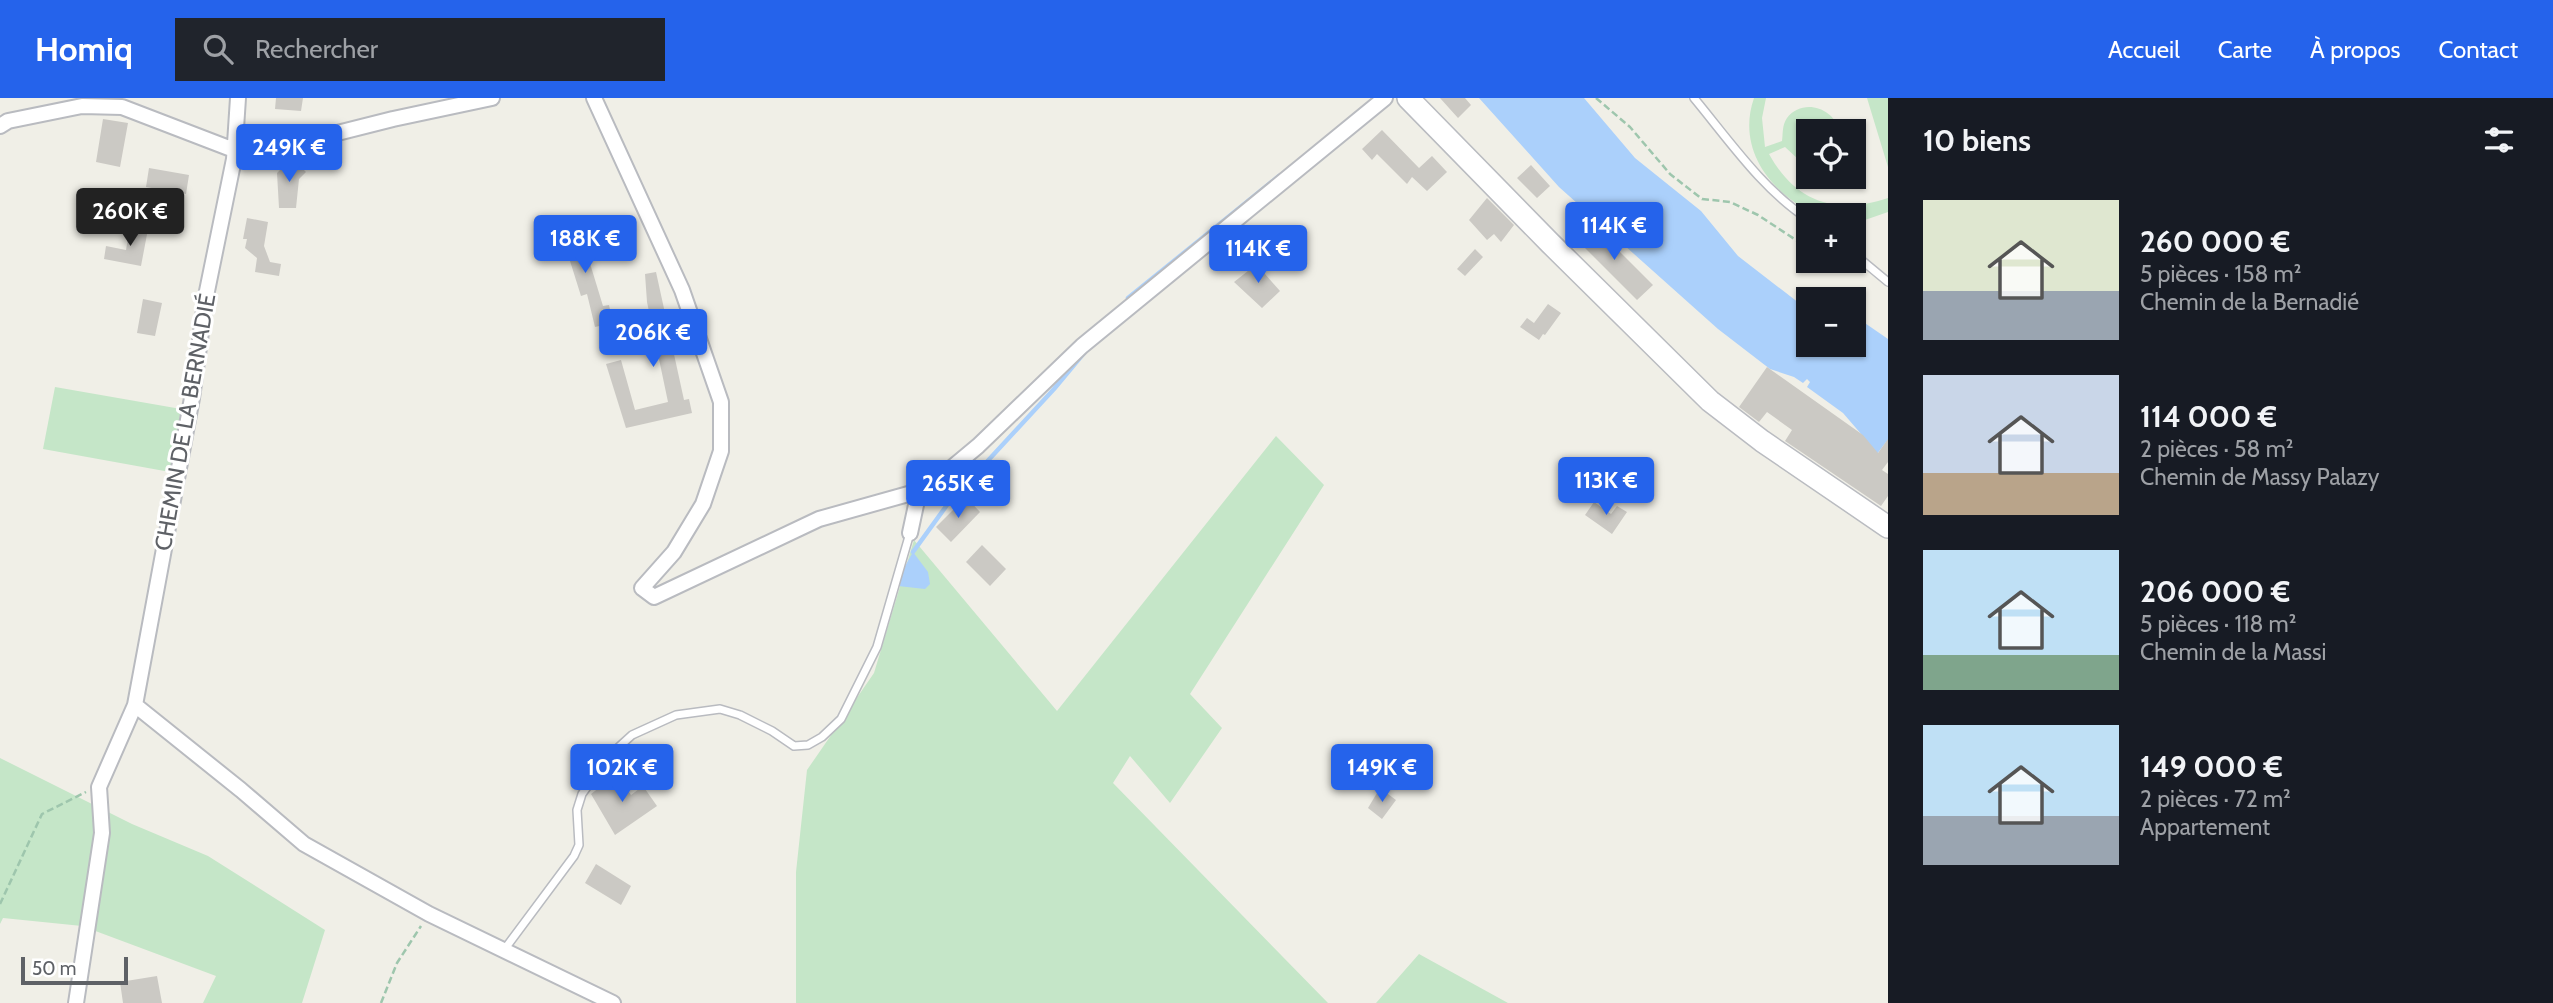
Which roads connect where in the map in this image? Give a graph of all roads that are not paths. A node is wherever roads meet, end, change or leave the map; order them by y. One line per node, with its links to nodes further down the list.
1 (238, 98): 8 (street, CHEMIN DE LA BERNADIÉ)
2 (492, 98): 8 (street)
3 (594, 98): 12 (street)
4 (1385, 98): 12 (street)
5 (1408, 98): 13 (main road)
6 (1694, 98): 9 (lane)
7 (0, 126): 8 (street)
8 (234, 154): 15 (street, CHEMIN DE LA BERNADIÉ)
9 (1796, 211)
10 (1866, 264): 11 (lane)
11 (1888, 282)
12 (919, 491): 14 (street)
13 (1888, 527)
14 (910, 533): 16 (lane)
15 (135, 705): 16 (street); 17 (street, CHEMIN DE LA BERNADIÉ)
16 (504, 950): 18 (street)
17 (76, 1003)
18 (613, 1003)

